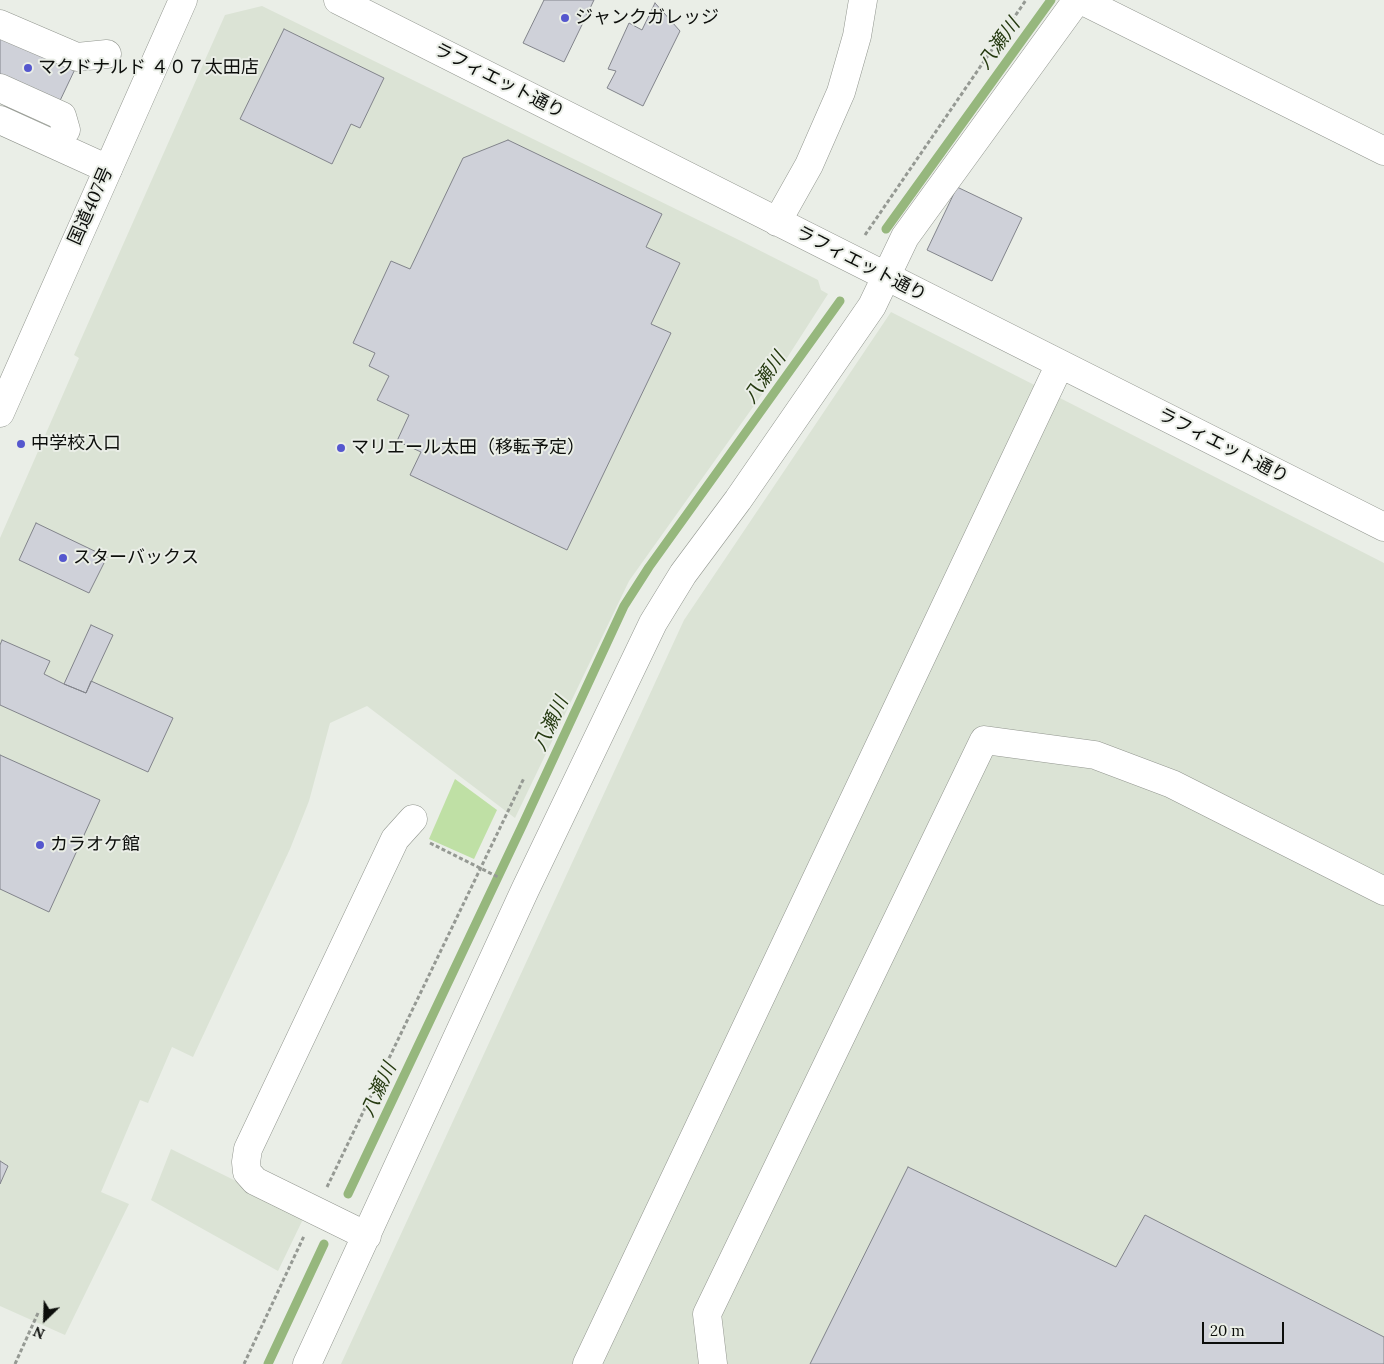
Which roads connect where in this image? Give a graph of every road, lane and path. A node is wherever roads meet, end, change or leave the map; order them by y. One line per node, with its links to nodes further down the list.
1 (183, 0): 12 (main road, 国道407号)
2 (338, 0): 13 (main road, ラフィエット通り)
3 (863, 0): 13 (main road)
4 (1026, 0): 14 (path)
5 (1079, 0): 11 (main road); 15 (main road)
6 (0, 24): 7 (main road)
7 (107, 54)
8 (0, 88): 10 (main road)
9 (0, 120): 12 (main road)
10 (66, 130)
11 (1384, 152)
12 (108, 169): 17 (main road, 国道407号)
13 (777, 222): 15 (main road, ラフィエット通り)
14 (862, 239)
15 (887, 277): 16 (main road, ラフィエット通り); 25 (main road)
16 (1060, 364): 18 (main road, ラフィエット通り); 30 (main road)
17 (0, 413)
18 (1384, 527)
19 (524, 778): 21 (path)
20 (419, 830): 21 (path); 24 (main road)
21 (480, 868): 22 (path); 24 (path)
22 (505, 881)
23 (1384, 890): 31 (main road)
24 (315, 1211): 25 (main road); 28 (path)
25 (368, 1236): 29 (main road)
26 (38, 1314): 27 (path)
27 (15, 1364)
28 (244, 1364)
29 (307, 1364)
30 (587, 1364)
31 (713, 1364)

